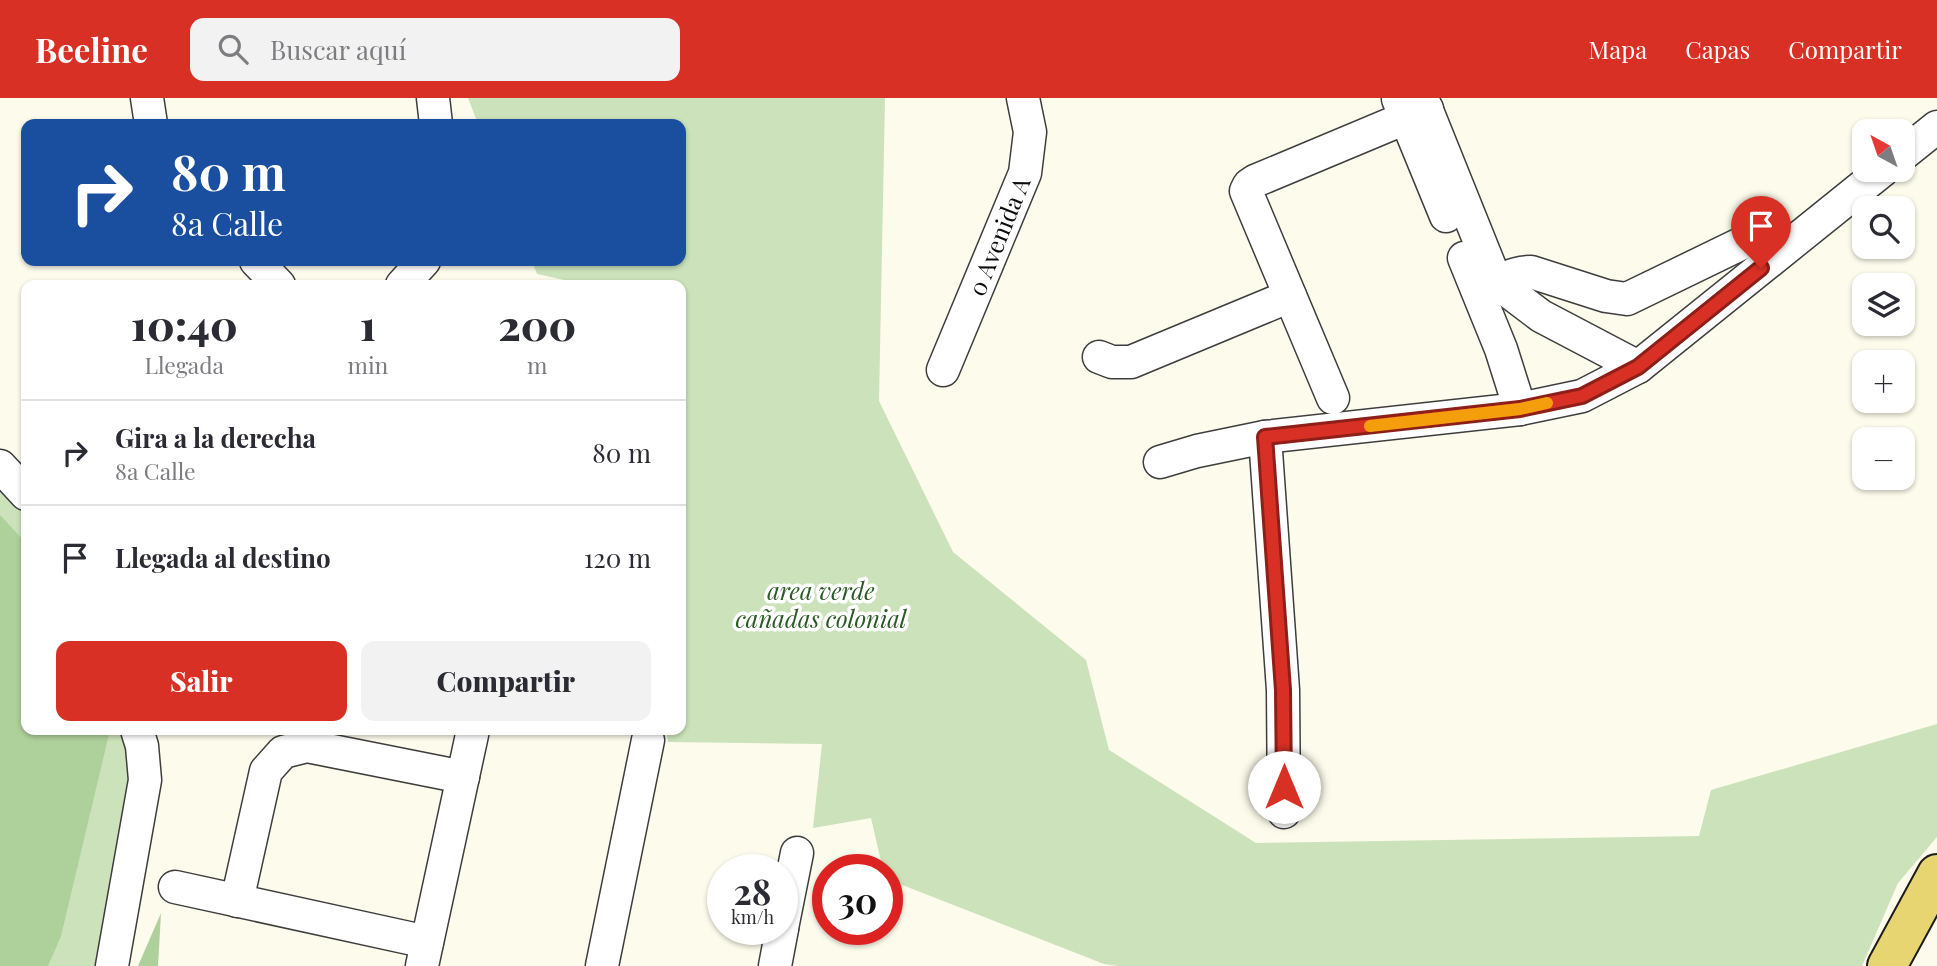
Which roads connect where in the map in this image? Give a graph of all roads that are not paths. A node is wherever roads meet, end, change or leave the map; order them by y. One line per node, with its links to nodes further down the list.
1 (148, 98): 5 (street)
2 (433, 98): 6 (street)
3 (1023, 98): 19 (street, 0 Avenida A)
4 (1413, 106): 15 (street); 16 (street)
5 (150, 119)
6 (435, 119)
7 (1937, 127): 8 (street)
8 (1915, 145)
9 (1868, 182): 18 (street)
10 (1759, 235): 15 (street)
11 (261, 266): 13 (street)
12 (419, 266): 14 (street)
13 (274, 280)
14 (407, 280)
15 (1488, 289): 18 (street); 21 (street)
16 (1290, 296): 17 (street); 20 (street)
17 (1099, 357)
18 (1638, 367): 21 (street)
19 (943, 370)
20 (1333, 398)
21 (1520, 409): 22 (street)
22 (1265, 437): 23 (street); 30 (street)
23 (1160, 462)
24 (0, 466): 25 (street)
25 (21, 489)
26 (138, 735): 36 (street)
27 (472, 735): 29 (street)
28 (648, 740): 37 (street)
29 (463, 777): 33 (street); 35 (street)
30 (1284, 812)
31 (1937, 874): 39 (main road)
32 (175, 887): 33 (street)
33 (237, 901): 35 (street)
34 (779, 945): 38 (street)
35 (424, 954)
36 (112, 966)
37 (602, 966)
38 (775, 966)
39 (1886, 966)

